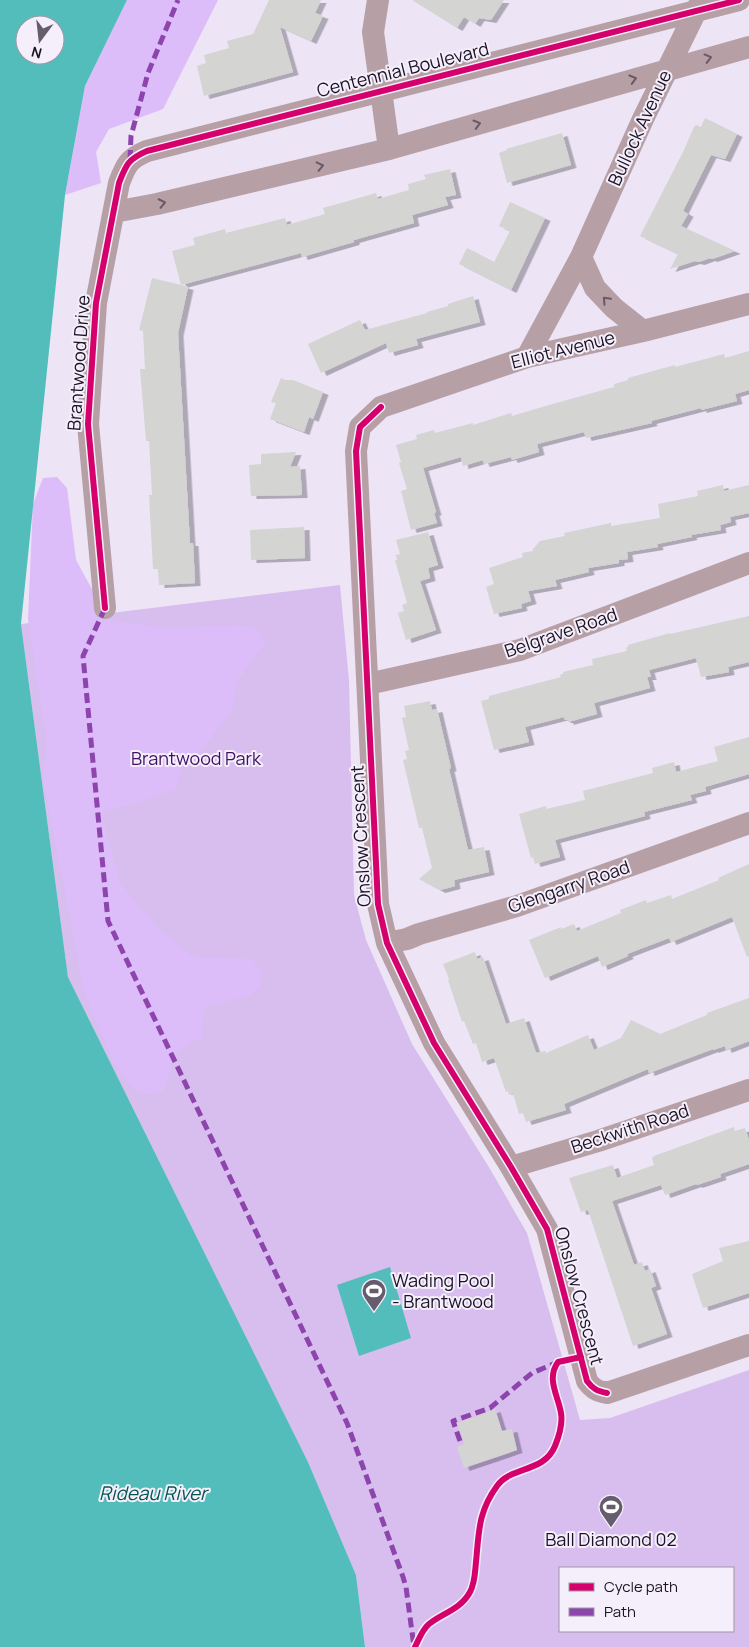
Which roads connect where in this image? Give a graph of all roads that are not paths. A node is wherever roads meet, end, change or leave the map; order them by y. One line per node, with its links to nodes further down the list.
1 (378, 0): 6 (street)
2 (739, 0): 3 (street, Centennial Boulevard)
3 (699, 6): 5 (street, Bullock Avenue); 6 (street, Centennial Boulevard)
4 (749, 48): 5 (street, one-way to 4)
5 (667, 70): 7 (street, one-way to 5); 9 (street, Bullock Avenue)
6 (382, 91): 7 (street); 8 (street, Centennial Boulevard)
7 (389, 149): 8 (street, one-way to 7)
8 (114, 212): 15 (street, Brantwood Drive)
9 (581, 257): 11 (street, one-way to 9); 12 (street, Bullock Avenue)
10 (749, 304): 11 (street, Elliot Avenue)
11 (642, 331): 12 (street, Elliot Avenue)
12 (527, 357): 13 (street, Elliot Avenue)
13 (381, 407): 16 (street, Onslow Crescent)
14 (749, 563): 16 (street, Belgrave Road)
15 (105, 608)
16 (368, 684): 18 (street, Onslow Crescent)
17 (749, 823): 18 (street, Glengarry Road)
18 (387, 943): 20 (street, Onslow Crescent)
19 (749, 1090): 20 (street, Beckwith Road)
20 (511, 1167): 21 (street, Onslow Crescent)
21 (749, 1345)

